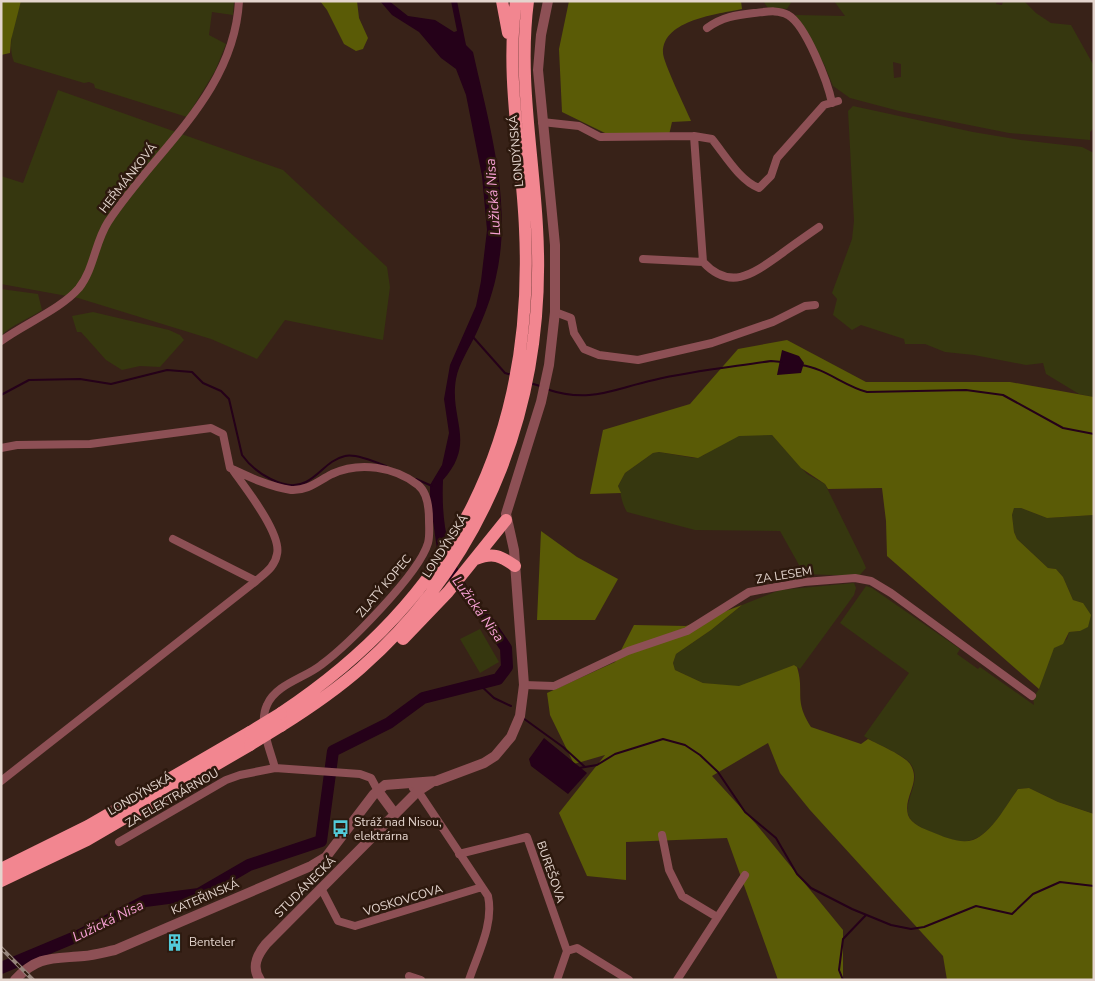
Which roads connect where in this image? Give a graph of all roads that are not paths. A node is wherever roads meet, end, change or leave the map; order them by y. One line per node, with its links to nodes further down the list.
1 (239, 1): 15 (street, HEŘMÁNKOVÁ)
2 (502, 1): 7 (highway)
3 (516, 1): 7 (highway, LONDÝNSKÁ)
4 (528, 1): 23 (highway, LONDÝNSKÁ)
5 (548, 1): 8 (street)
6 (707, 28): 9 (street)
7 (513, 84): 26 (highway, LONDÝNSKÁ, bridge)
8 (542, 122): 9 (street); 14 (street)
9 (694, 136): 12 (street)
10 (819, 227): 12 (street)
11 (643, 259): 12 (street)
12 (703, 262)
13 (815, 306): 14 (street)
14 (556, 312): 18 (street)
15 (1, 341)
16 (1, 448): 17 (street)
17 (230, 468): 22 (street); 27 (street, ZLATÝ KOPEC)
18 (506, 520): 20 (highway); 21 (street)
19 (173, 539): 22 (street)
20 (476, 559): 21 (highway); 23 (highway)
21 (515, 566): 24 (street)
22 (256, 581): 28 (street)
23 (360, 669): 26 (highway, LONDÝNSKÁ, bridge)
24 (524, 685): 25 (street, ZA LESEM); 29 (street)
25 (1032, 696)
26 (250, 739): 37 (highway, LONDÝNSKÁ); 39 (highway, LONDÝNSKÁ)
27 (275, 768): 31 (street, ZA ELEKTRÁRNOU); 35 (street, ZA ELEKTRÁRNOU)
28 (1, 780)
29 (436, 780): 30 (street); 32 (street, STUDÁNECKÁ)
30 (406, 783): 31 (street); 32 (street)
31 (378, 791): 33 (street); 45 (street, KATEŘINSKÁ)
32 (418, 791): 33 (street, STUDÁNECKÁ); 36 (street)
33 (395, 814): 41 (street, STUDÁNECKÁ)
34 (662, 835): 42 (street)
35 (119, 842)
36 (459, 854): 40 (street); 43 (street, BUREŠOVA)
37 (1, 869)
38 (745, 875): 42 (street)
39 (1, 881)
40 (482, 887): 41 (street, VOSKOVCOVA); 48 (street)
41 (321, 888): 46 (street, STUDÁNECKÁ)
42 (717, 917): 51 (street)
43 (567, 951): 49 (street); 50 (street)
44 (409, 976): 47 (street)
45 (15, 980)
46 (260, 980)
47 (421, 980)
48 (469, 980)
49 (557, 980)
50 (629, 980)
51 (677, 980)

